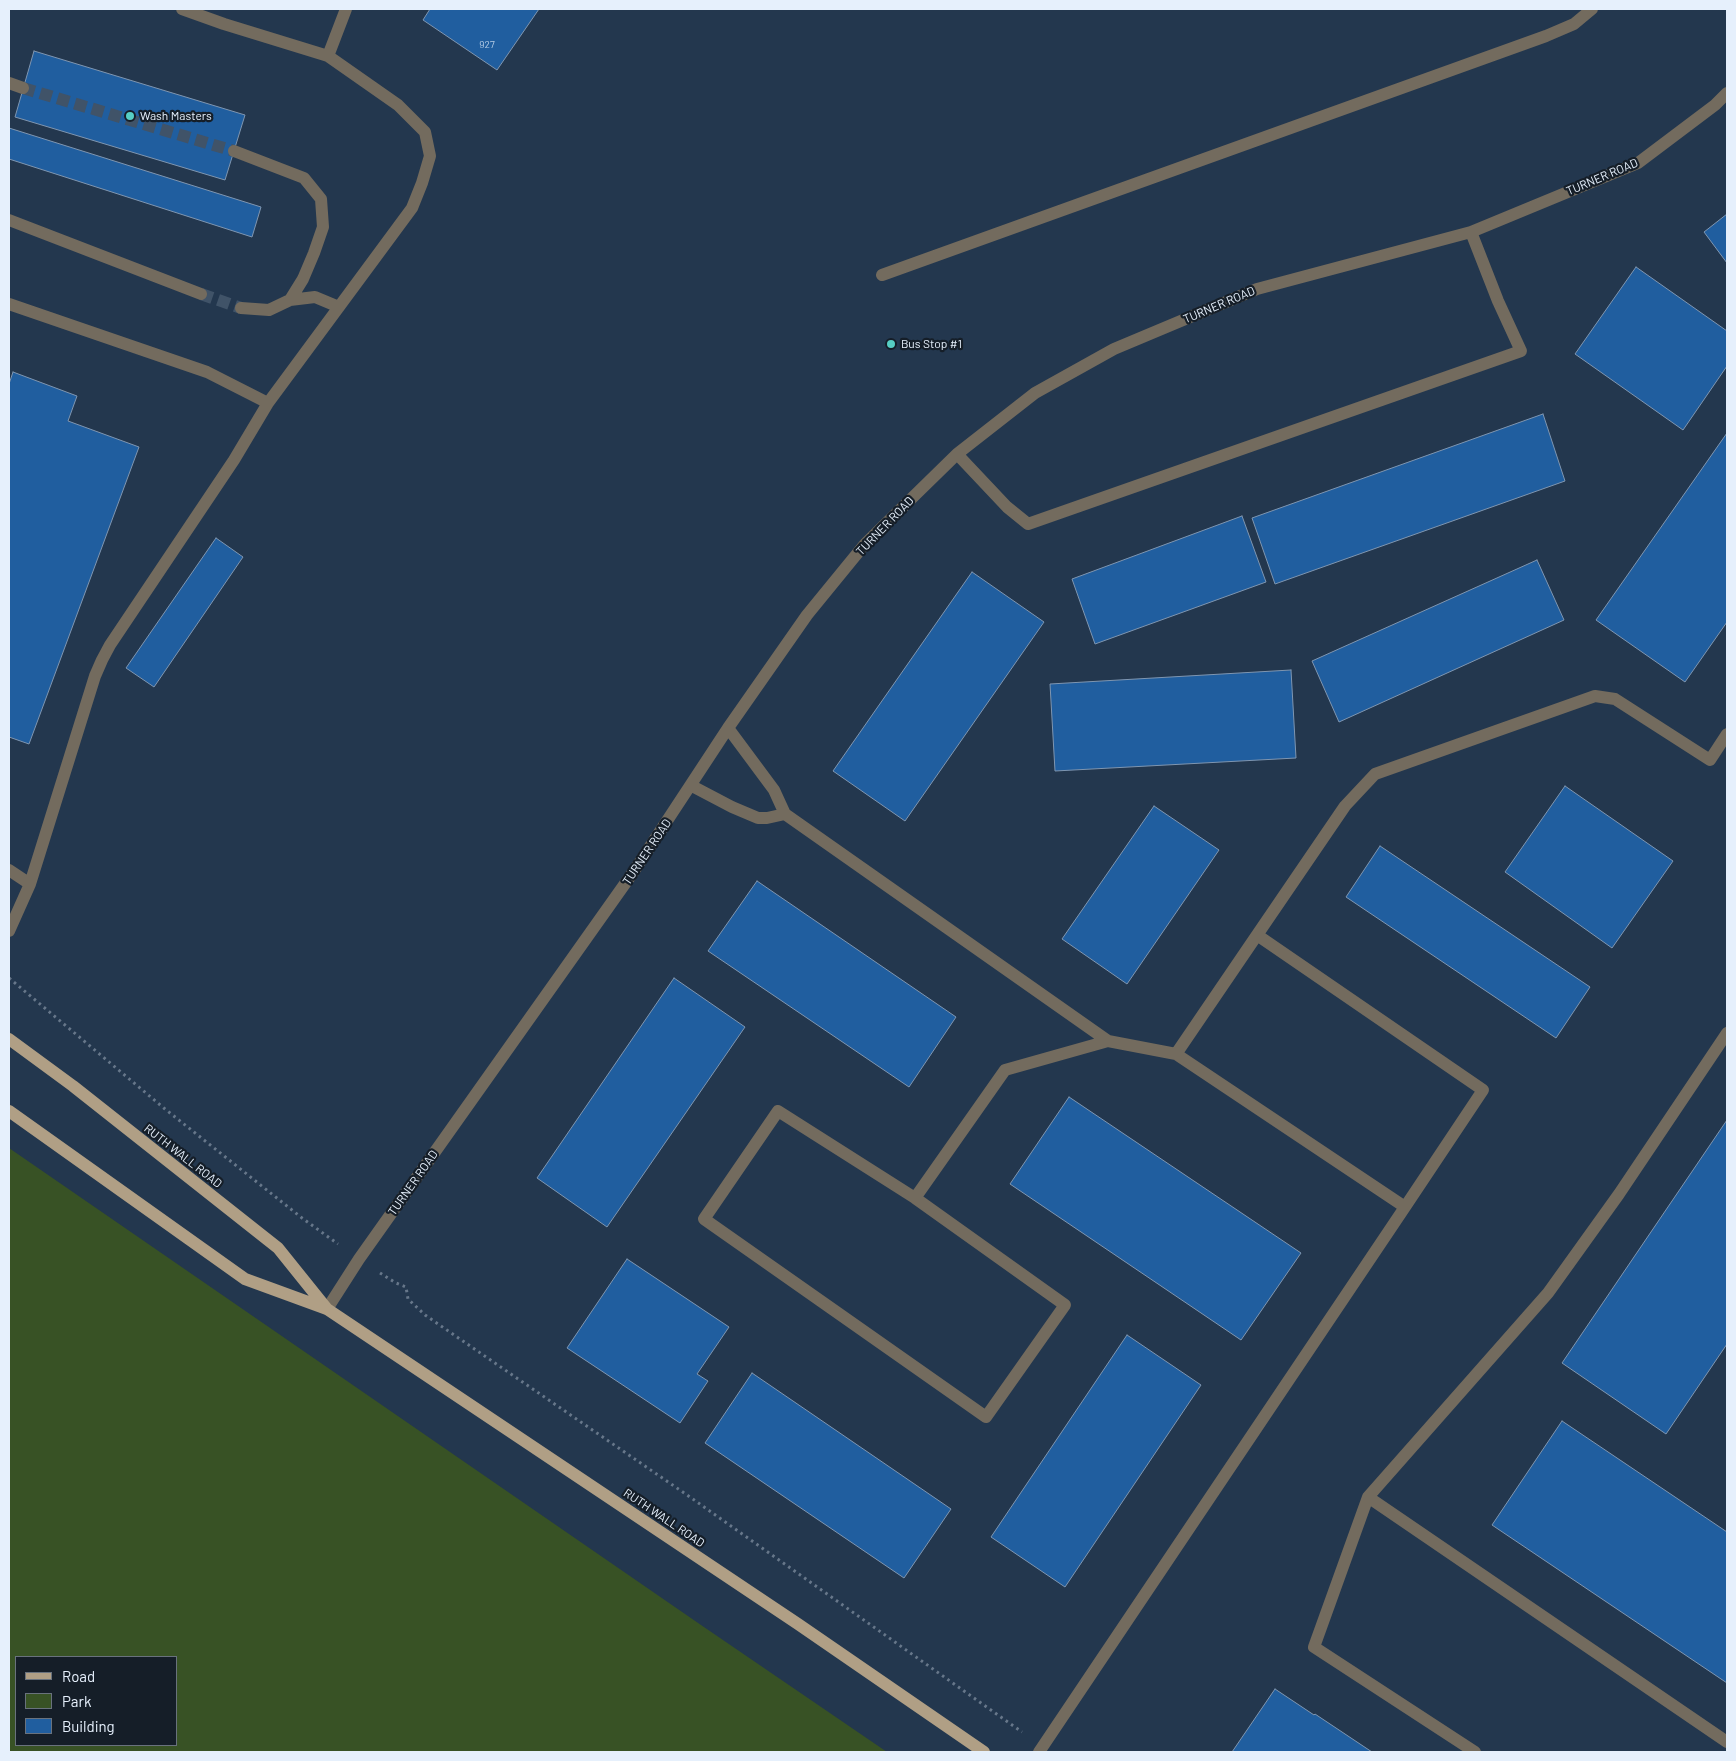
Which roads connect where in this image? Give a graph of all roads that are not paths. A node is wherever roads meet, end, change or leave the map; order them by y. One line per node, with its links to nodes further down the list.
1 (182, 9): 4 (street)
2 (346, 9): 4 (street)
3 (1592, 9): 11 (street)
4 (328, 56): 15 (street)
5 (9, 82): 6 (street)
6 (23, 88)
7 (1727, 93): 10 (street, TURNER ROAD)
8 (234, 151): 13 (street)
9 (9, 220): 12 (street)
10 (1471, 232): 18 (street, TURNER ROAD); 18 (street)
11 (882, 275)
12 (201, 294)
13 (290, 300): 15 (street); 16 (street)
14 (9, 304): 17 (street)
15 (339, 307): 17 (street)
16 (242, 308)
17 (268, 403): 24 (street)
18 (957, 454): 19 (street, TURNER ROAD)
19 (728, 728): 21 (street, TURNER ROAD); 22 (street)
20 (1727, 734): 26 (street)
21 (692, 786): 22 (street); 34 (street, TURNER ROAD)
22 (784, 814): 29 (street)
23 (9, 870): 24 (street)
24 (30, 884): 25 (street)
25 (9, 931)
26 (1257, 934): 30 (street); 33 (street)
27 (1727, 1033): 35 (street)
28 (9, 1038): 34 (main road, RUTH WALL ROAD)
29 (1108, 1041): 30 (street); 32 (street)
30 (1176, 1054): 33 (street)
31 (9, 1111): 34 (main road, RUTH WALL ROAD)
32 (915, 1198): 32 (street)
33 (1405, 1207): 37 (street)
34 (328, 1309): 38 (main road, RUTH WALL ROAD)
35 (1368, 1497): 36 (street); 39 (street)
36 (1727, 1742)
37 (1041, 1749)
38 (984, 1752)
39 (1475, 1752)

